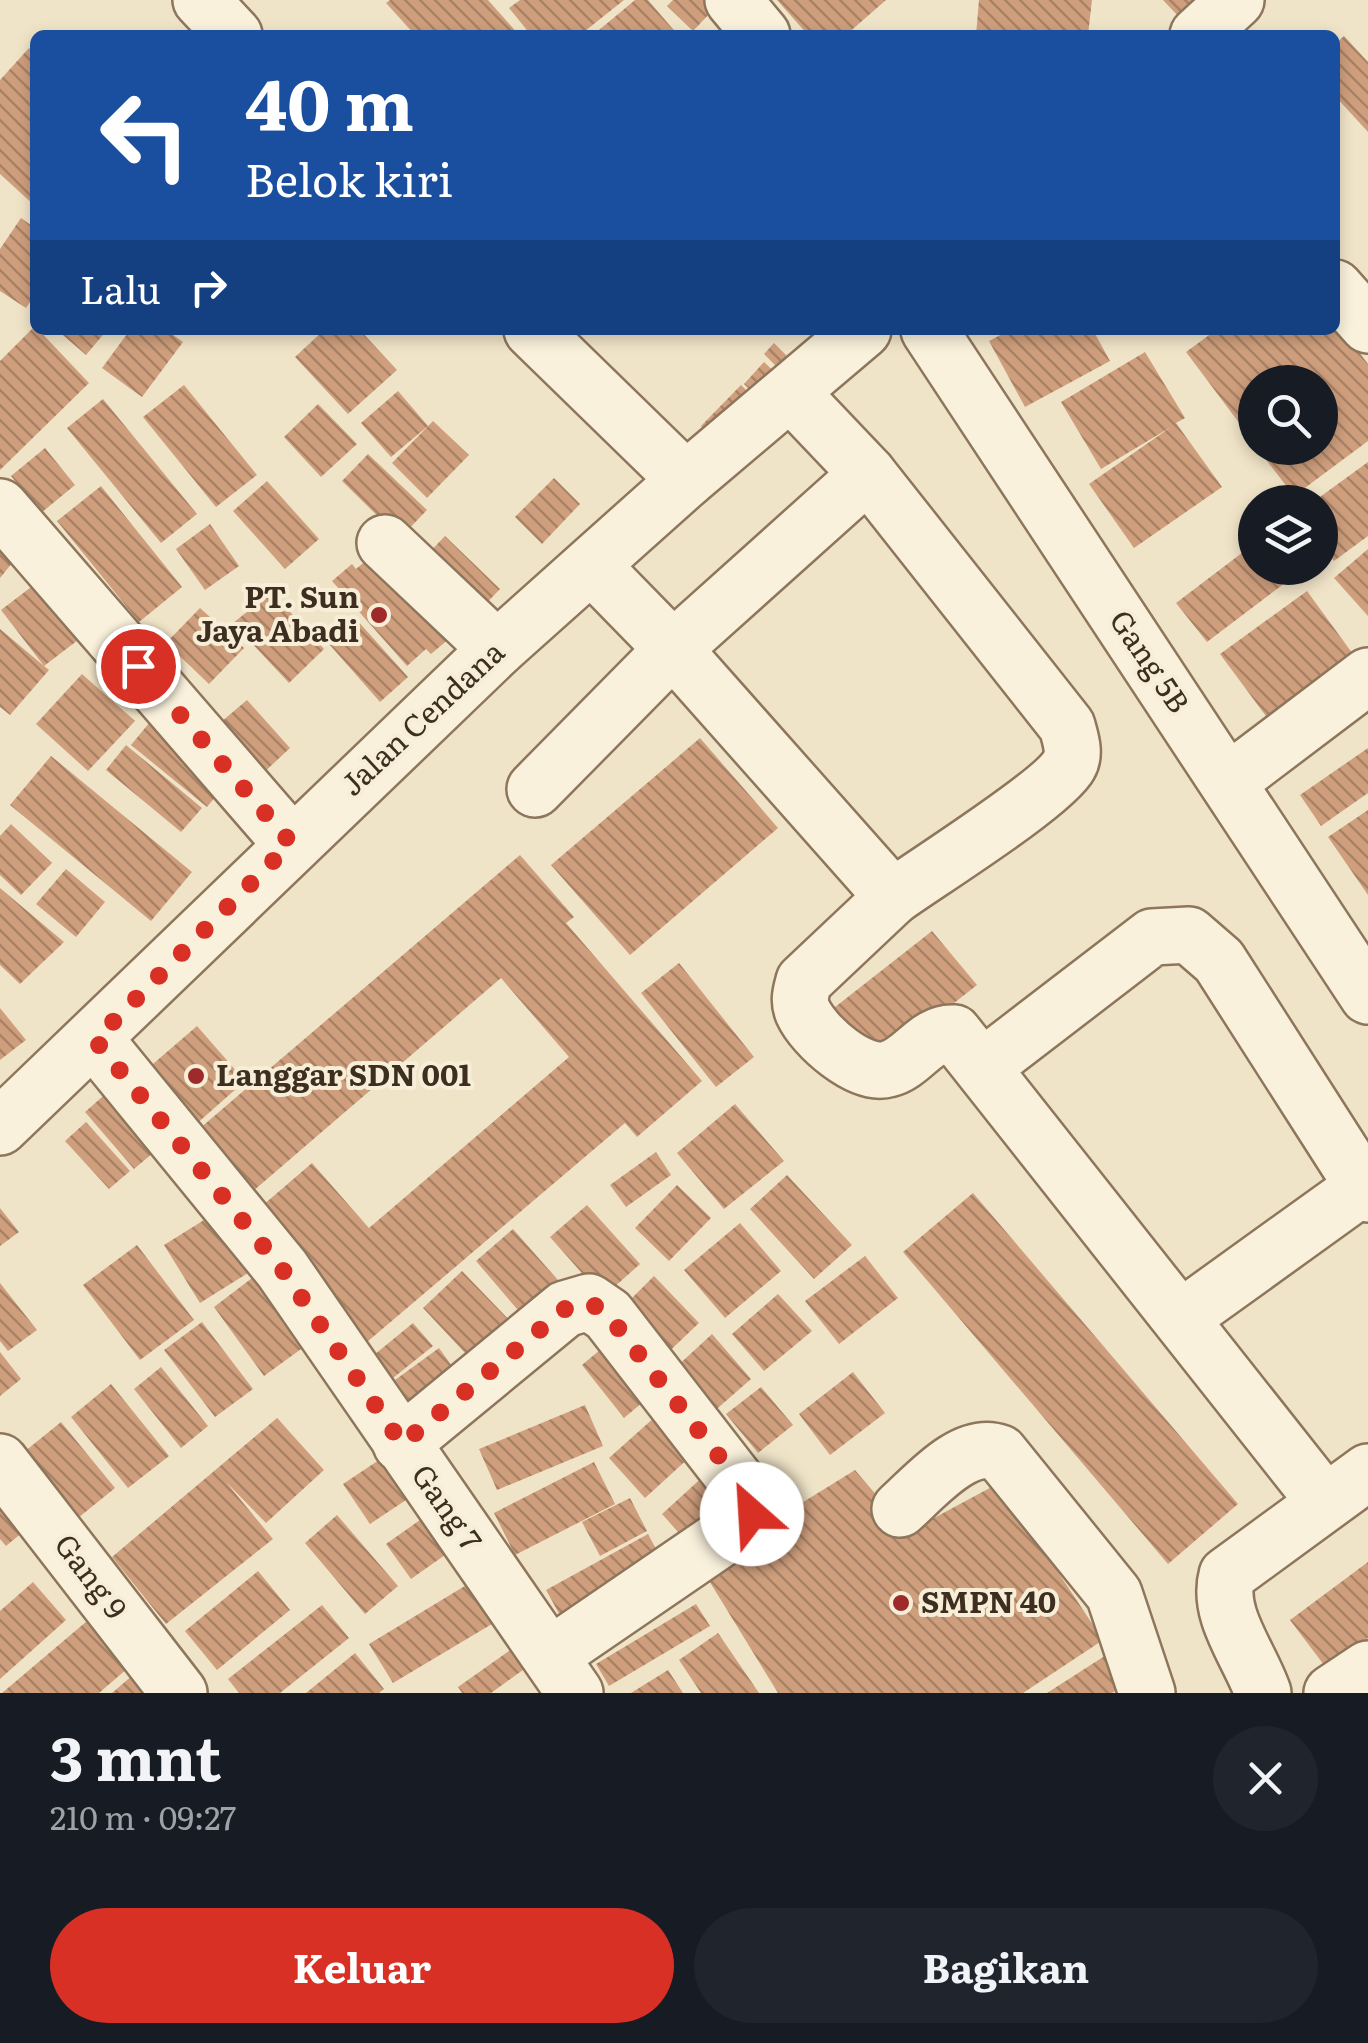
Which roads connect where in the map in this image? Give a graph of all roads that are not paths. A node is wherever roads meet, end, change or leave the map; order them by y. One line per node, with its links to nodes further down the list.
1 (201, 0): 4 (street)
2 (733, 0): 5 (street)
3 (1236, 0): 6 (street)
4 (229, 30)
5 (758, 30)
6 (1203, 30)
7 (1340, 294): 8 (street)
8 (1368, 326)
9 (537, 335): 14 (street)
10 (857, 335): 12 (street, Jalan Cendana)
11 (932, 335): 21 (street, Gang 5B)
12 (792, 394): 13 (street); 14 (street, Jalan Cendana)
13 (868, 474): 19 (street); 24 (street)
14 (686, 480): 17 (street, Jalan Cendana)
15 (0, 507): 23 (street)
16 (385, 543): 18 (street)
17 (592, 566): 18 (street, Jalan Cendana); 19 (street)
18 (497, 649): 23 (street, Jalan Cendana)
19 (673, 649): 22 (street); 24 (street)
20 (1368, 676): 21 (street)
21 (1228, 782): 25 (street, Gang 5B)
22 (534, 789)
23 (291, 843): 26 (street, Jalan Cendana)
24 (892, 897): 27 (street)
25 (1368, 996)
26 (95, 1040): 28 (street, Jalan Cendana); 31 (street, Gang 7)
27 (984, 1066): 29 (street); 30 (street)
28 (3, 1118)
29 (1366, 1190): 30 (street)
30 (1181, 1318): 33 (street)
31 (402, 1444): 36 (street, Gang 7); 36 (street)
32 (0, 1462): 37 (street, Gang 9)
33 (1346, 1487): 39 (street)
34 (900, 1508): 38 (street)
35 (1368, 1668): 40 (street)
36 (563, 1674)
37 (171, 1690)
38 (1148, 1693)
39 (1262, 1693)
40 (1332, 1693)

